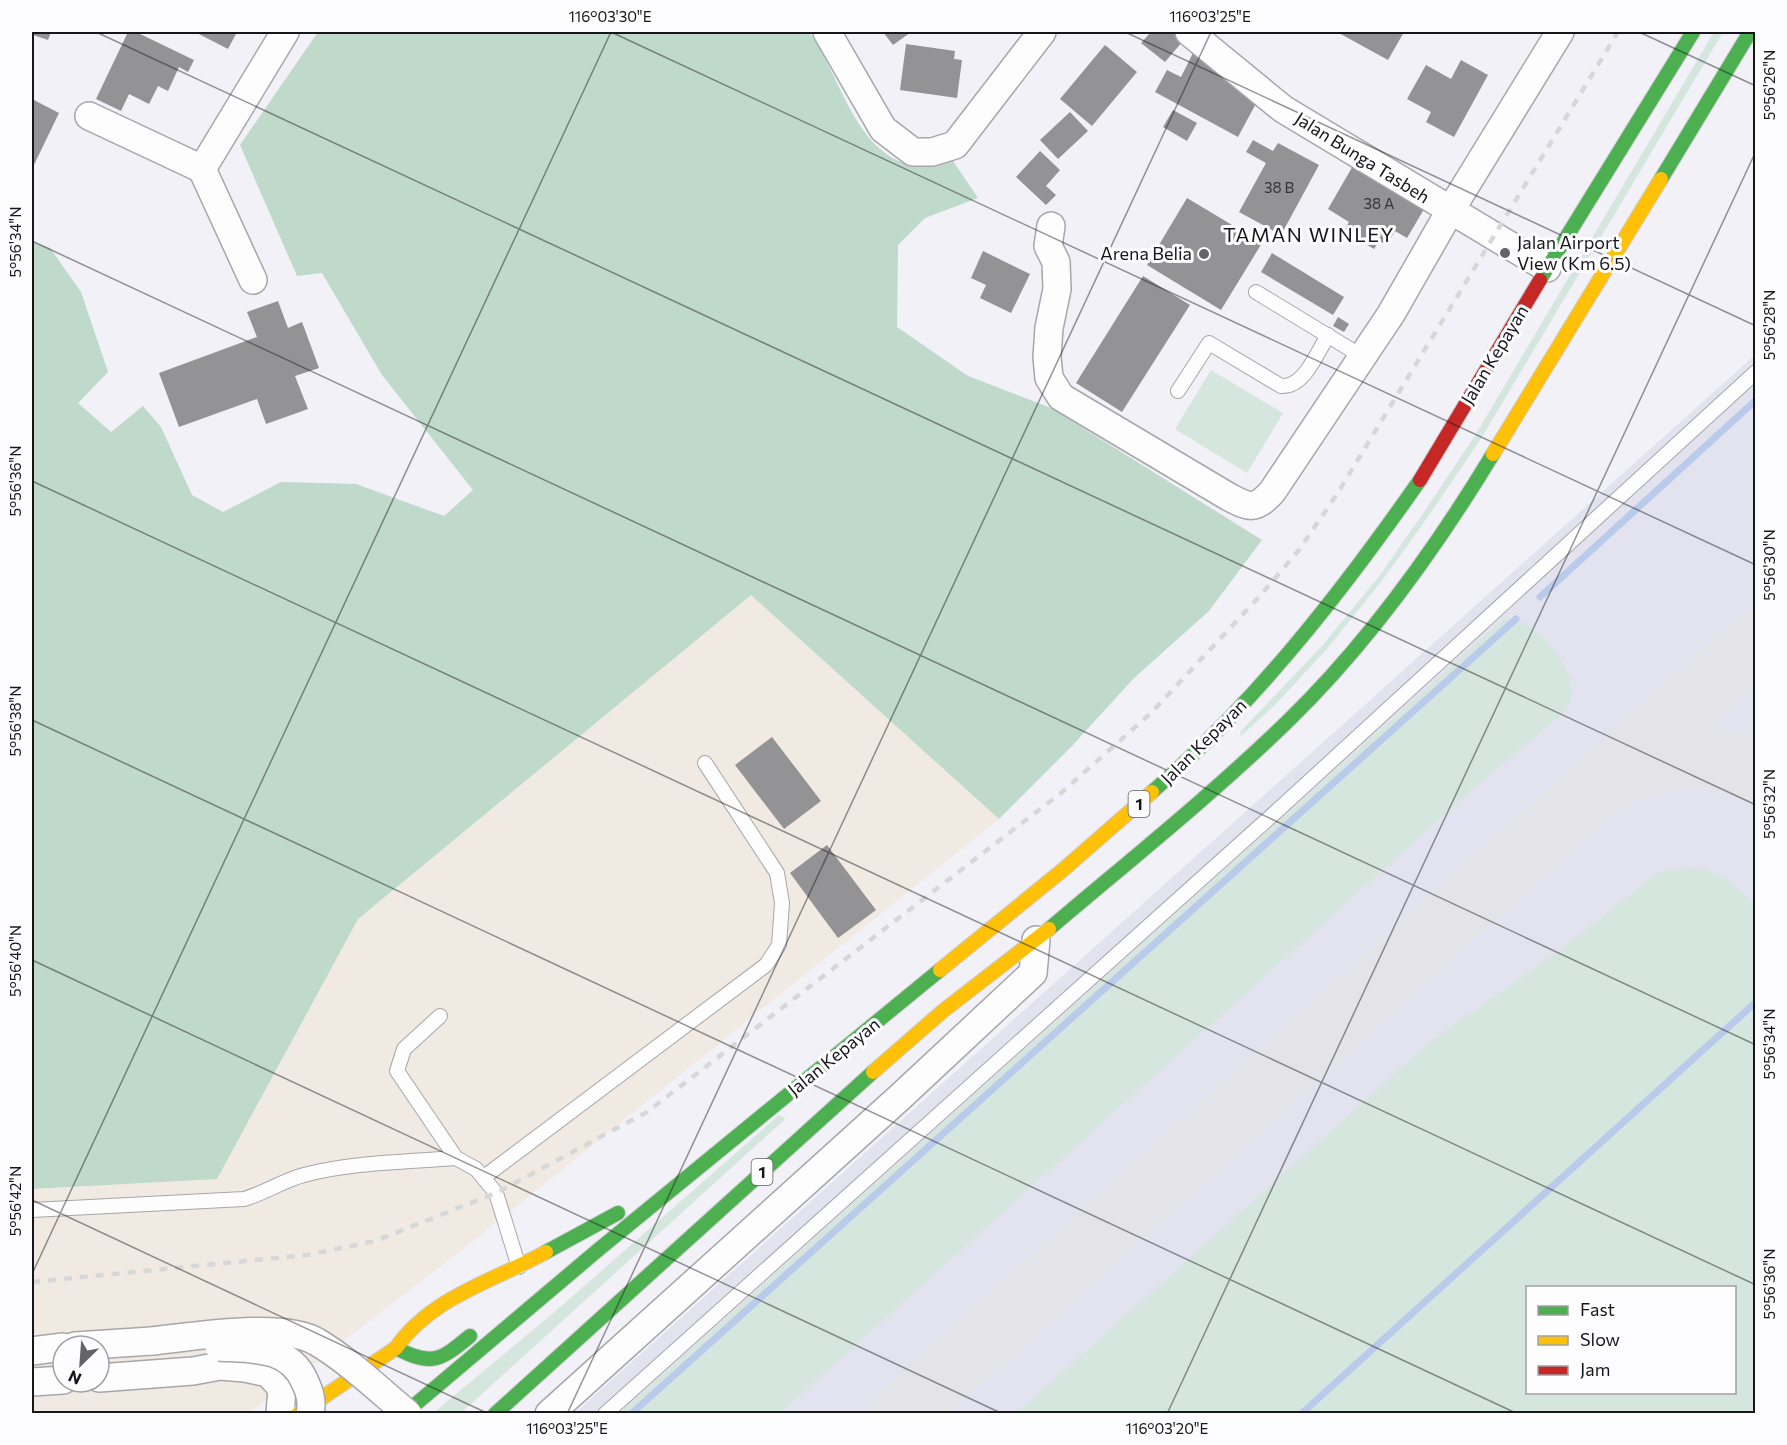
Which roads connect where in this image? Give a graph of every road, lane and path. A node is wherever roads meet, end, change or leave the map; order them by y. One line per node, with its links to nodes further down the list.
1 (285, 32): 9 (street)
2 (827, 32): 3 (street)
3 (1042, 32)
4 (1189, 32): 10 (street, Jalan Bunga Tasbeh)
5 (1560, 32): 10 (street)
6 (1693, 32): 12 (highway, Jalan Kepayan / 1)
7 (1750, 32): 20 (highway, Jalan Kepayan / 1)
8 (89, 116): 9 (street)
9 (202, 170): 13 (street)
10 (1450, 211): 12 (street, Jalan Bunga Tasbeh); 16 (street)
11 (1051, 226): 16 (street)
12 (1547, 268): 23 (highway, Jalan Kepayan / 1)
13 (254, 280)
14 (1256, 292): 15 (lane)
15 (1328, 335): 16 (lane); 18 (lane)
16 (1363, 357)
17 (1755, 372): 44 (lane)
18 (1178, 391)
19 (705, 764): 24 (lane)
20 (1036, 940): 42 (highway, Jalan Kepayan / 1); 43 (street)
21 (440, 1016): 22 (lane)
22 (456, 1158): 24 (lane); 25 (lane)
23 (705, 1162): 26 (highway, Jalan Kepayan / 1); 27 (highway)
24 (484, 1177): 27 (lane)
25 (32, 1210)
26 (598, 1250): 28 (highway); 41 (highway, Jalan Kepayan / 1)
27 (519, 1267): 32 (highway)
28 (513, 1303)
29 (485, 1324): 32 (highway)
30 (152, 1341): 31 (street); 40 (street, bridge); 41 (street, bridge)
31 (111, 1344)
32 (396, 1348): 39 (highway)
33 (51, 1349): 34 (street)
34 (32, 1351)
35 (111, 1377): 38 (street)
36 (51, 1381): 37 (street)
37 (32, 1382)
38 (280, 1413)
39 (298, 1413)
40 (310, 1413)
41 (406, 1413)
42 (495, 1413)
43 (549, 1413)
44 (605, 1413)

